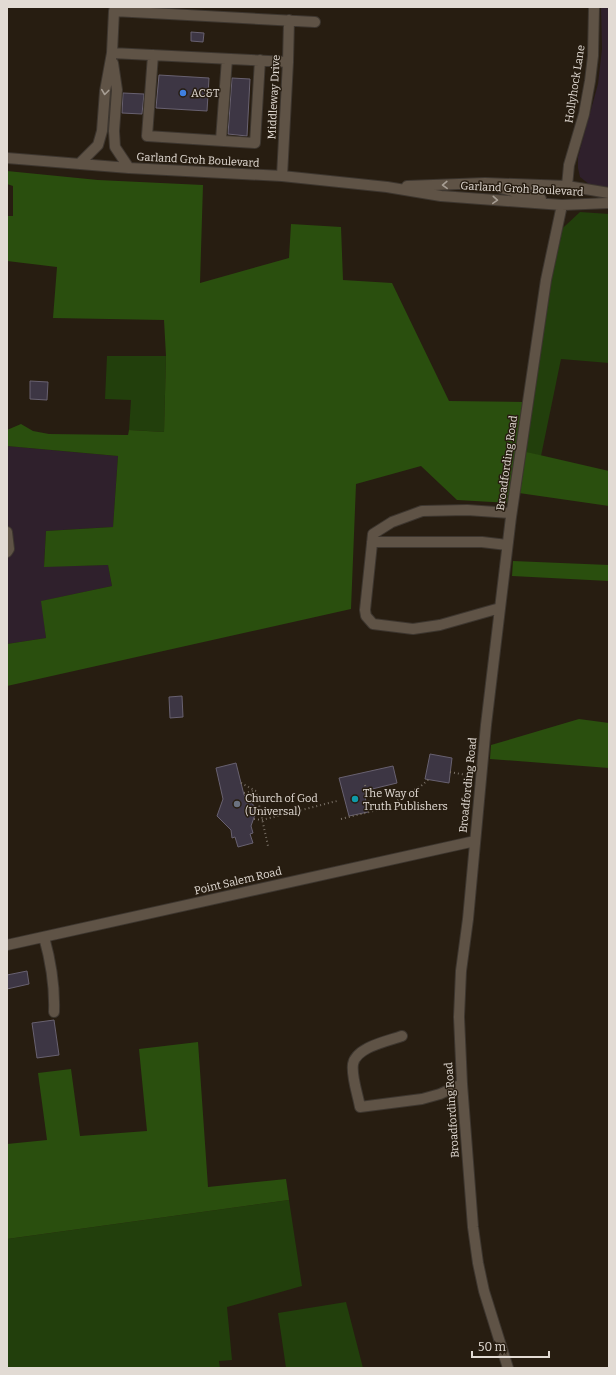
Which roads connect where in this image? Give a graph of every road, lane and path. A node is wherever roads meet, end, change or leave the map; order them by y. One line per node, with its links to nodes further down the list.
1 (594, 7): 15 (street, Hollyhock Lane)
2 (289, 20): 3 (street); 4 (street); 8 (street, Middleway Drive)
3 (315, 22)
4 (112, 53): 5 (street); 11 (street, one-way to 11); 12 (street)
5 (153, 55): 6 (street); 9 (street)
6 (227, 59): 7 (street); 9 (street)
7 (260, 60): 8 (street); 9 (street)
8 (288, 62): 13 (street, Middleway Drive)
9 (221, 140)
10 (7, 158): 11 (street, Garland Groh Boulevard)
11 (79, 164): 12 (street, Garland Groh Boulevard)
12 (129, 168): 13 (street, Garland Groh Boulevard)
13 (282, 176): 16 (street, Garland Groh Boulevard)
14 (485, 183): 15 (street, Garland Groh Boulevard); 16 (street, Garland Groh Boulevard, one-way to 16); 20 (street)
15 (567, 186): 17 (street, Garland Groh Boulevard)
16 (387, 187): 20 (street, Garland Groh Boulevard, one-way to 20)
17 (609, 193)
18 (609, 197): 20 (street)
19 (609, 203): 20 (street, Garland Groh Boulevard)
20 (562, 205): 21 (street, Broadfording Road)
21 (511, 514): 23 (street); 24 (street, Broadfording Road)
22 (7, 532): 25 (street)
23 (372, 542): 24 (street); 26 (street)
24 (507, 545): 26 (street, Broadfording Road)
25 (7, 552)
26 (500, 608): 28 (street, Broadfording Road)
27 (450, 772): 28 (path)
28 (481, 778): 39 (street, Broadfording Road)
29 (429, 780): 35 (path)
30 (241, 783): 32 (path)
31 (365, 786): 35 (path)
32 (256, 791): 33 (path); 38 (path)
33 (244, 793)
34 (337, 801): 38 (path)
35 (370, 812): 37 (path)
36 (254, 819): 38 (path)
37 (341, 819)
38 (262, 820): 40 (path)
39 (475, 841): 41 (street, Point Salem Road); 45 (street, Broadfording Road)
40 (268, 846)
41 (44, 937): 42 (street, Point Salem Road); 43 (street)
42 (7, 945)
43 (54, 1012)
44 (402, 1036): 45 (street)
45 (462, 1084): 46 (street, Broadfording Road)
46 (508, 1368)

